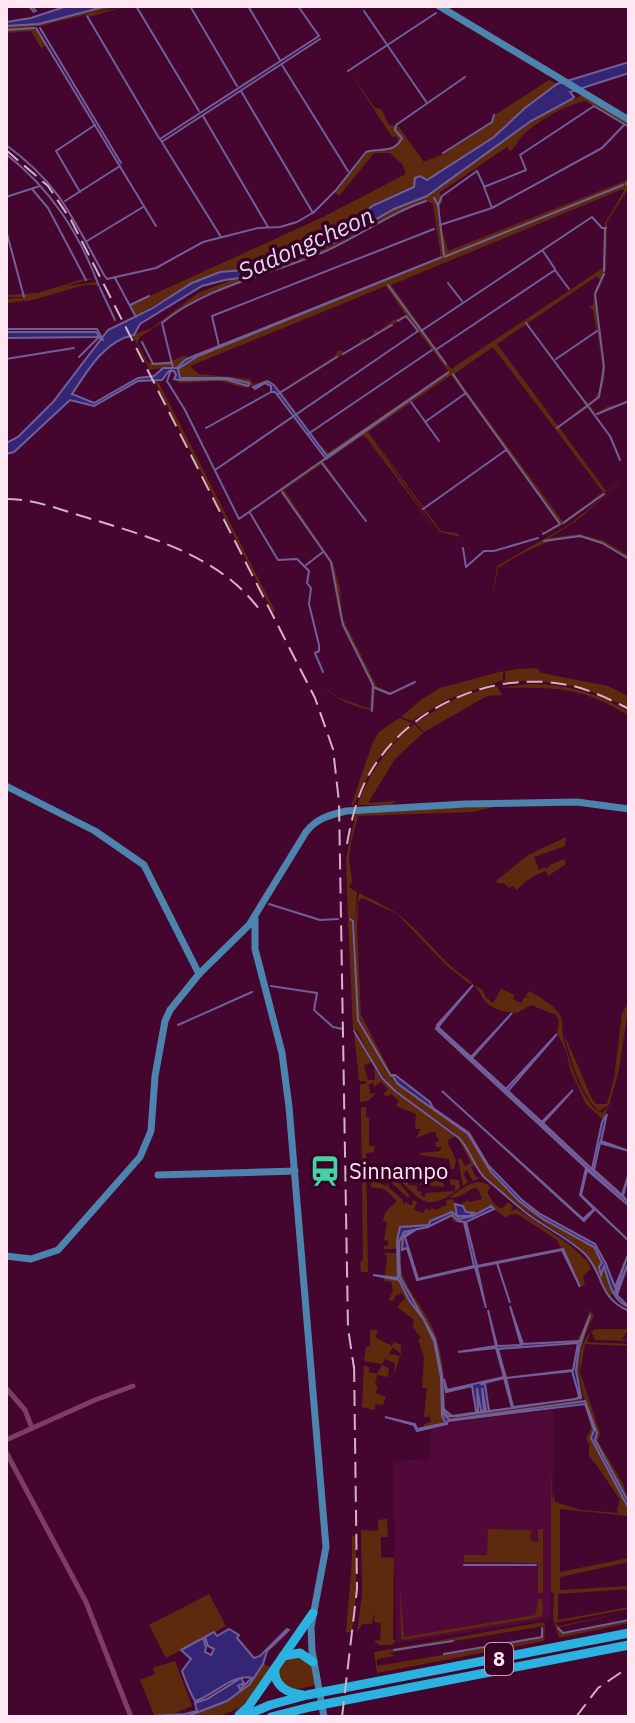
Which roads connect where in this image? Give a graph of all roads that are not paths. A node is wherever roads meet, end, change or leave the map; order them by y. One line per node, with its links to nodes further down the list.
1 (439, 6): 2 (main road)
2 (629, 120)
3 (6, 786): 6 (main road)
4 (629, 809): 5 (main road)
5 (255, 917): 6 (main road); 7 (main road)
6 (199, 974): 9 (main road)
7 (295, 1171): 8 (main road); 15 (main road)
8 (158, 1175)
9 (6, 1256)
10 (133, 1386): 12 (street)
11 (6, 1388): 12 (street)
12 (32, 1428): 13 (street)
13 (6, 1440)
14 (6, 1452): 22 (street)
15 (313, 1613): 18 (highway); 19 (main road)
16 (629, 1633): 20 (highway, 8)
17 (629, 1645): 21 (highway, 8)
18 (279, 1660): 19 (highway); 20 (highway); 23 (highway)
19 (313, 1662): 26 (main road)
20 (307, 1695): 23 (highway, 8)
21 (310, 1707): 24 (highway, 8); 25 (highway)
22 (131, 1717)
23 (239, 1717)
24 (271, 1717)
25 (293, 1717)
26 (324, 1717)

